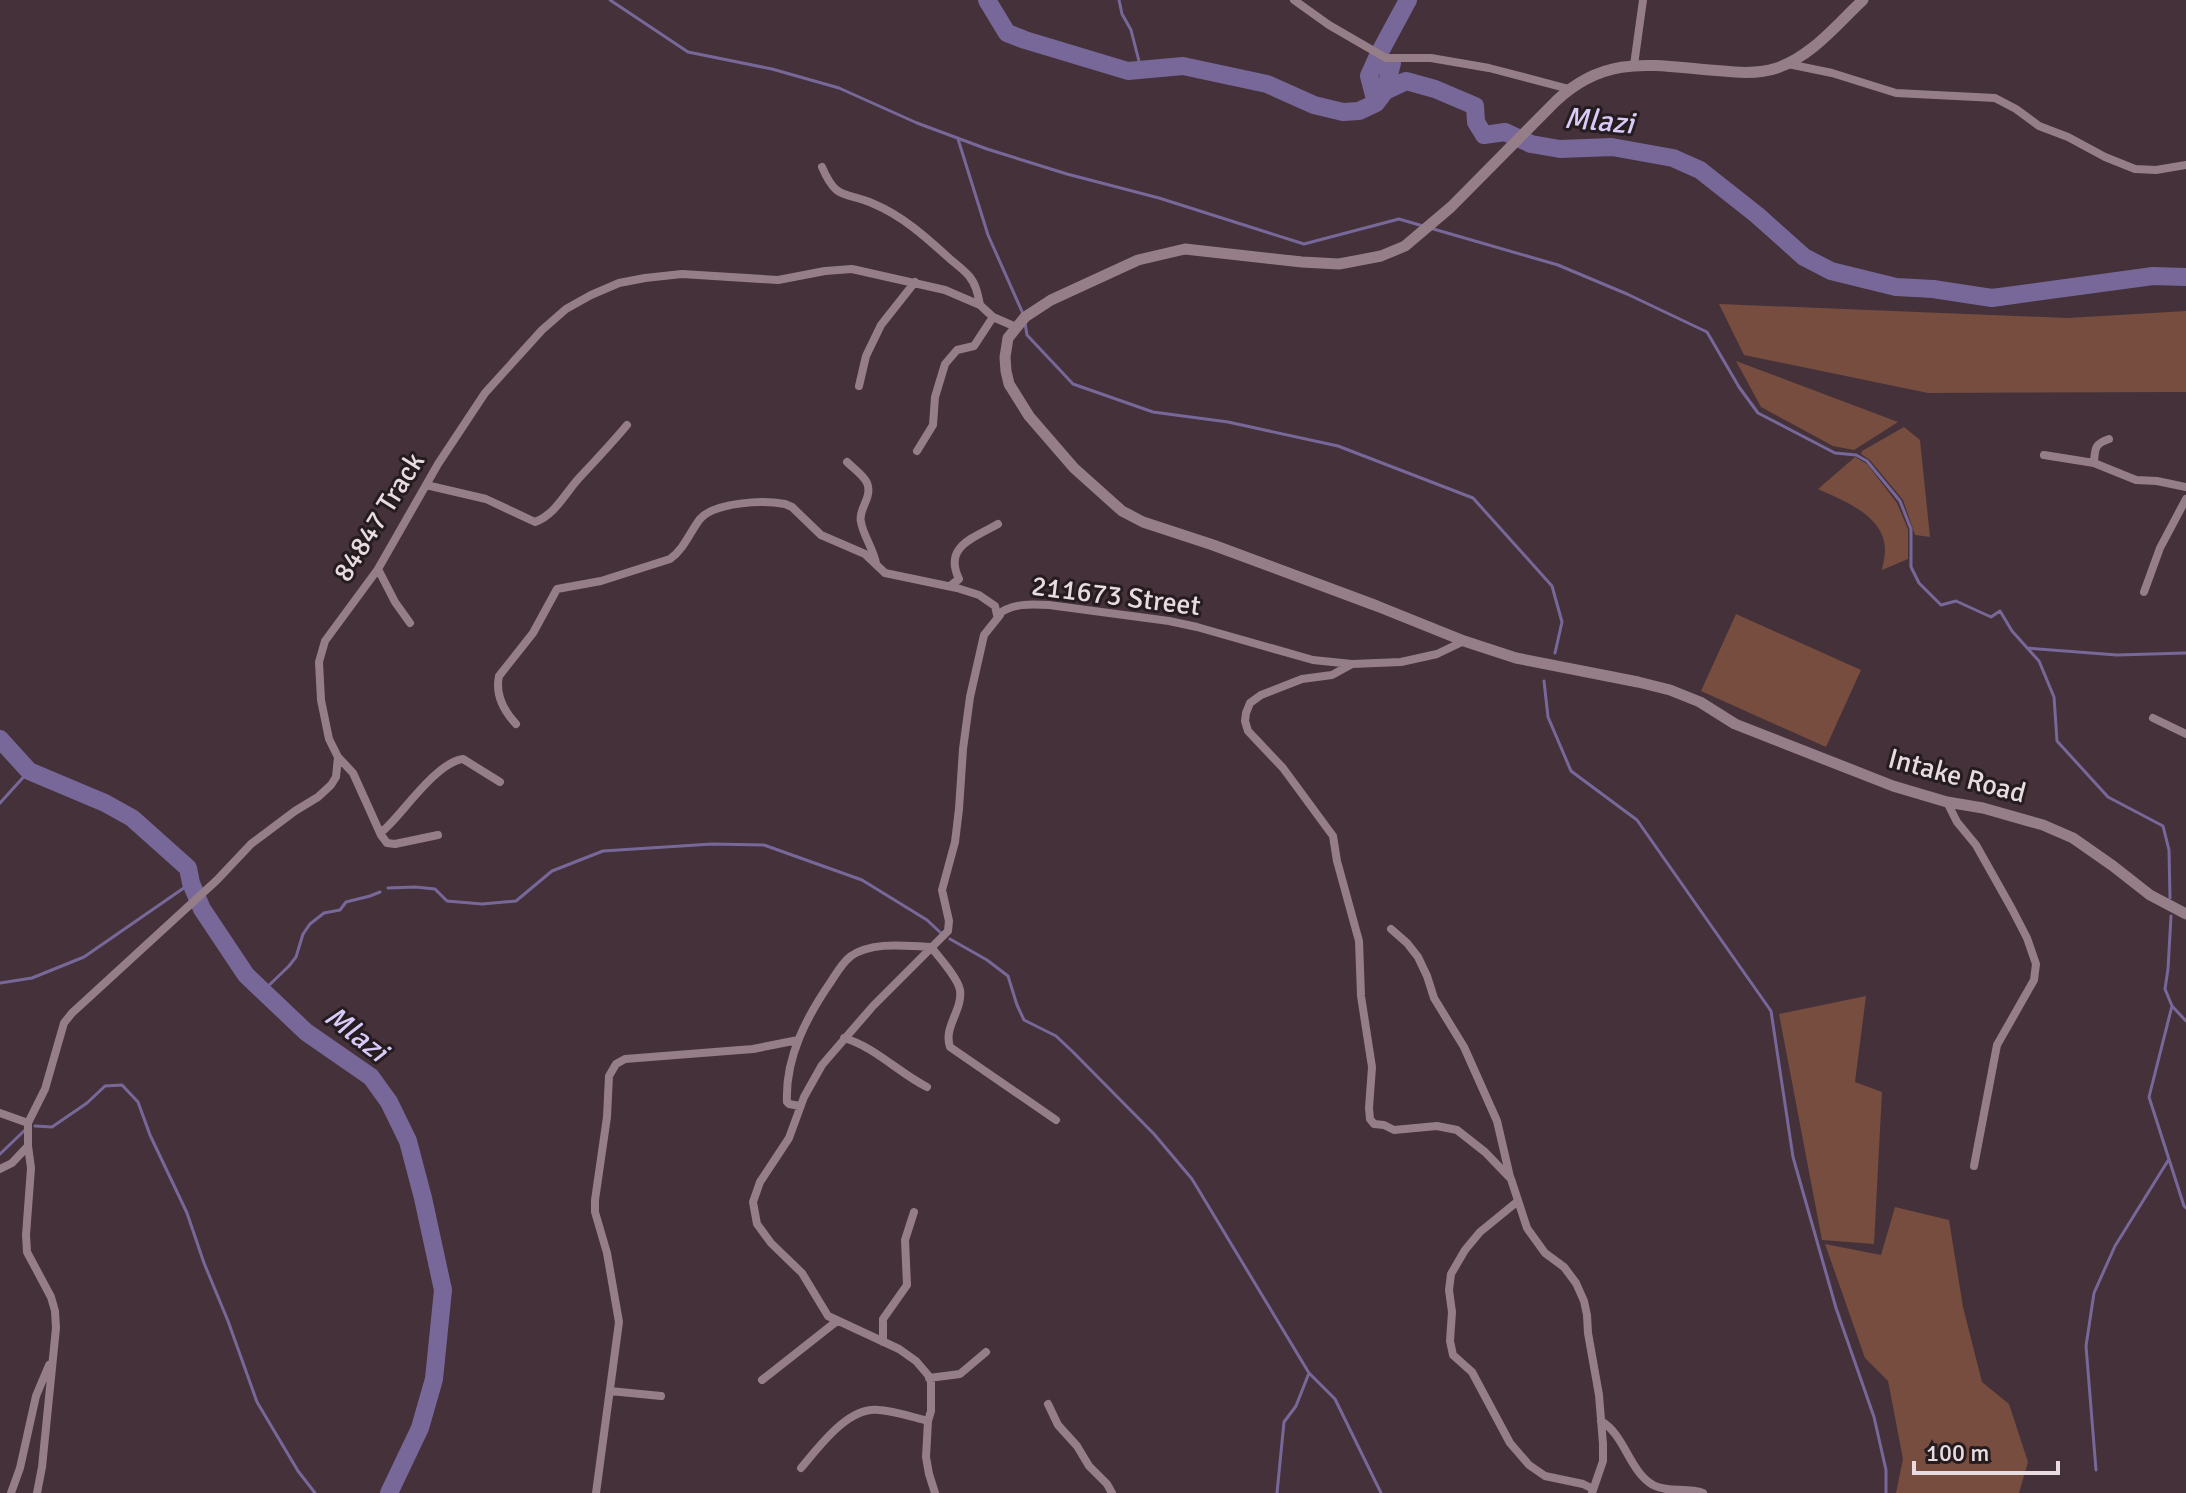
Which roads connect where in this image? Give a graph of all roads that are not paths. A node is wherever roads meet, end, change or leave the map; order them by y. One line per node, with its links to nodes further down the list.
1 (1294, 0): 6 (street)
2 (1643, 0): 5 (street)
3 (1863, 0): 4 (street)
4 (1787, 64): 5 (street); 7 (street)
5 (1634, 65): 6 (street)
6 (1569, 89): 12 (street)
7 (2186, 165)
8 (822, 167): 10 (street)
9 (915, 282): 10 (street, 84847 Track); 13 (street); 20 (street, 84847 Track)
10 (980, 305): 11 (street, 84847 Track)
11 (993, 317): 12 (street, 84847 Track); 16 (street)
12 (1016, 327): 30 (street, Intake Road)
13 (859, 386)
14 (627, 425): 20 (street)
15 (2109, 439): 19 (street)
16 (917, 451)
17 (2044, 455): 19 (street)
18 (847, 462): 24 (street)
19 (2094, 463): 21 (street)
20 (426, 485): 25 (street, 84847 Track)
21 (2186, 487)
22 (2186, 499): 27 (street)
23 (998, 524): 26 (street)
24 (876, 564): 26 (street, 211673 Street); 33 (street, 211673 Street)
25 (378, 569): 29 (street); 35 (street, 84847 Track)
26 (950, 586): 28 (street, 211673 Street)
27 (2144, 592)
28 (997, 615): 31 (street, 211673 Street); 42 (street)
29 (410, 623)
30 (1464, 641): 31 (street); 37 (street, Intake Road)
31 (1356, 665): 53 (street)
32 (2153, 718): 34 (street)
33 (516, 724)
34 (2186, 734)
35 (338, 757): 38 (street, 84847 Track); 49 (street)
36 (500, 782): 38 (street)
37 (1947, 802): 40 (street, Intake Road); 51 (street)
38 (379, 830): 39 (street)
39 (438, 835)
40 (2186, 914)
41 (1391, 929): 53 (street)
42 (931, 947): 43 (street); 44 (street); 48 (street)
43 (844, 1038): 45 (street); 46 (street)
44 (798, 1040): 46 (street); 62 (street)
45 (927, 1087)
46 (800, 1106): 56 (street)
47 (0, 1113): 49 (street)
48 (1056, 1120)
49 (28, 1123): 50 (street)
50 (28, 1146): 52 (street); 59 (street)
51 (1974, 1166)
52 (0, 1169)
53 (1511, 1179): 54 (street)
54 (1518, 1201): 66 (street); 68 (street)
55 (914, 1212): 57 (street)
56 (837, 1321): 57 (street); 61 (street)
57 (883, 1342): 60 (street)
58 (986, 1352): 60 (street)
59 (52, 1357): 69 (street); 70 (street)
60 (929, 1378): 65 (street)
61 (762, 1380)
62 (610, 1391): 63 (street); 71 (street)
63 (661, 1396)
64 (1048, 1404): 73 (street)
65 (928, 1421): 67 (street); 72 (street)
66 (1601, 1421): 68 (street); 74 (street)
67 (801, 1468)
68 (1592, 1491)
69 (11, 1493)
70 (37, 1493)
71 (596, 1493)
72 (935, 1493)
73 (1112, 1493)
74 (1703, 1493)

